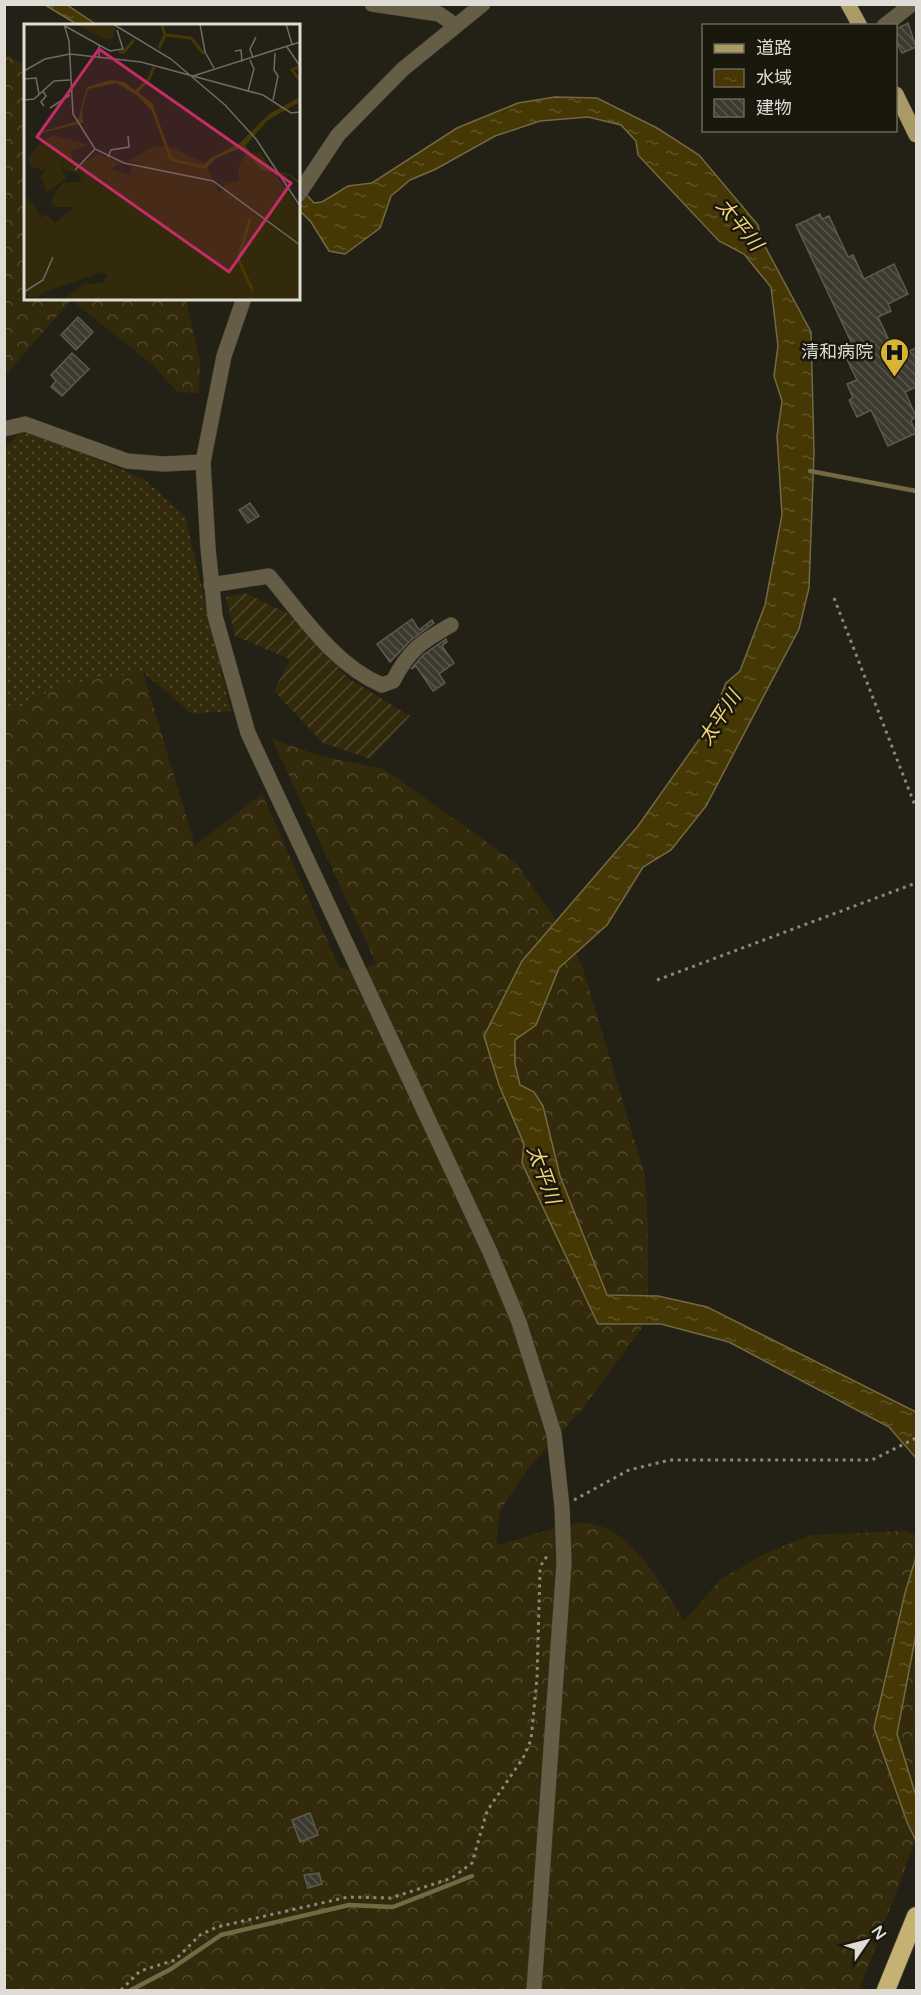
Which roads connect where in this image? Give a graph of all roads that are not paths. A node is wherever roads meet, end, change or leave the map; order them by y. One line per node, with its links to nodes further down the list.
1 (372, 4): 7 (street)
2 (483, 4): 7 (street)
3 (848, 4): 5 (main road)
4 (912, 4): 6 (street)
5 (859, 24)
6 (887, 24)
7 (455, 25): 10 (street)
8 (897, 96): 9 (main road)
9 (916, 135)
10 (300, 192)
11 (243, 300): 13 (street)
12 (4, 429): 13 (street)
13 (203, 462): 14 (street)
14 (211, 585): 15 (street); 17 (street)
15 (451, 625)
16 (916, 1916): 18 (highway)
17 (534, 1990)
18 (886, 1990)

